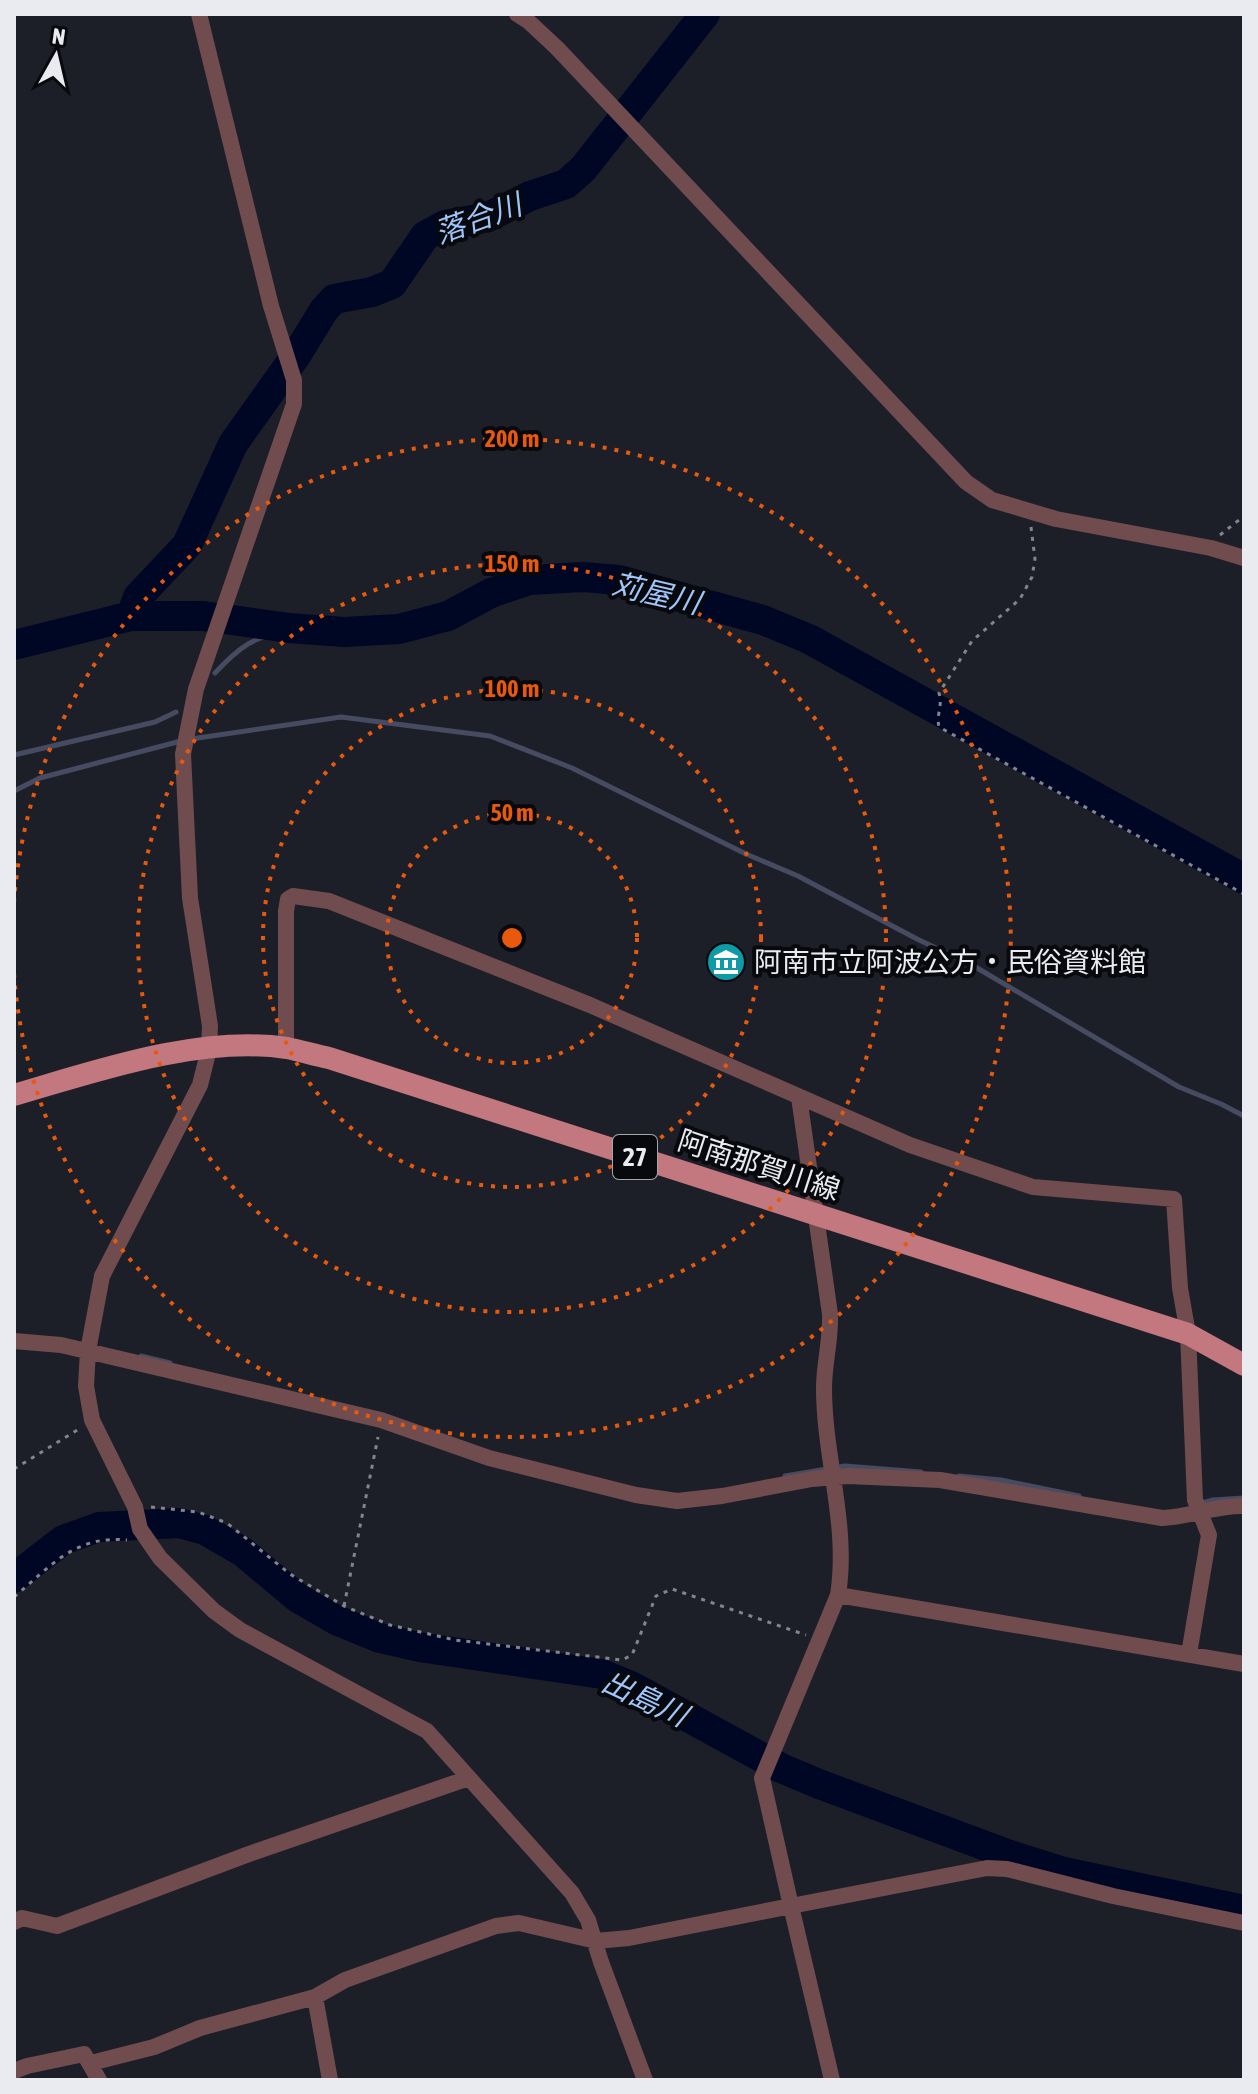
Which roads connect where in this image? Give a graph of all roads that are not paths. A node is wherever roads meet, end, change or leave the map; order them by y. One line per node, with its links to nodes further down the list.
1 (199, 14): 5 (street)
2 (517, 14): 3 (street)
3 (1244, 558)
4 (286, 1048): 5 (main road, 阿南那賀川線 / 27); 7 (street); 8 (main road, 阿南那賀川線 / 27)
5 (209, 1049): 6 (main road, 阿南那賀川線 / 27); 11 (street)
6 (14, 1095)
7 (799, 1097): 8 (street); 9 (street)
8 (815, 1215): 9 (main road, 阿南那賀川線 / 27); 13 (street)
9 (1188, 1334): 12 (main road, 阿南那賀川線 / 27); 15 (street)
10 (14, 1341): 11 (street)
11 (89, 1346): 13 (street); 19 (street)
12 (1244, 1365)
13 (833, 1470): 15 (street); 16 (street)
14 (1244, 1506): 15 (street)
15 (1197, 1508): 17 (street)
16 (838, 1595): 17 (street); 20 (street)
17 (1189, 1654): 18 (street)
18 (1244, 1664)
19 (469, 1778): 21 (street); 23 (street)
20 (791, 1906): 22 (street); 23 (street); 30 (street)
21 (14, 1922)
22 (1244, 1923)
23 (596, 1941): 24 (street); 29 (street)
24 (315, 1997): 25 (street); 28 (street)
25 (91, 2063): 26 (street); 27 (street)
26 (14, 2071)
27 (99, 2080)
28 (330, 2080)
29 (645, 2080)
30 (832, 2080)

